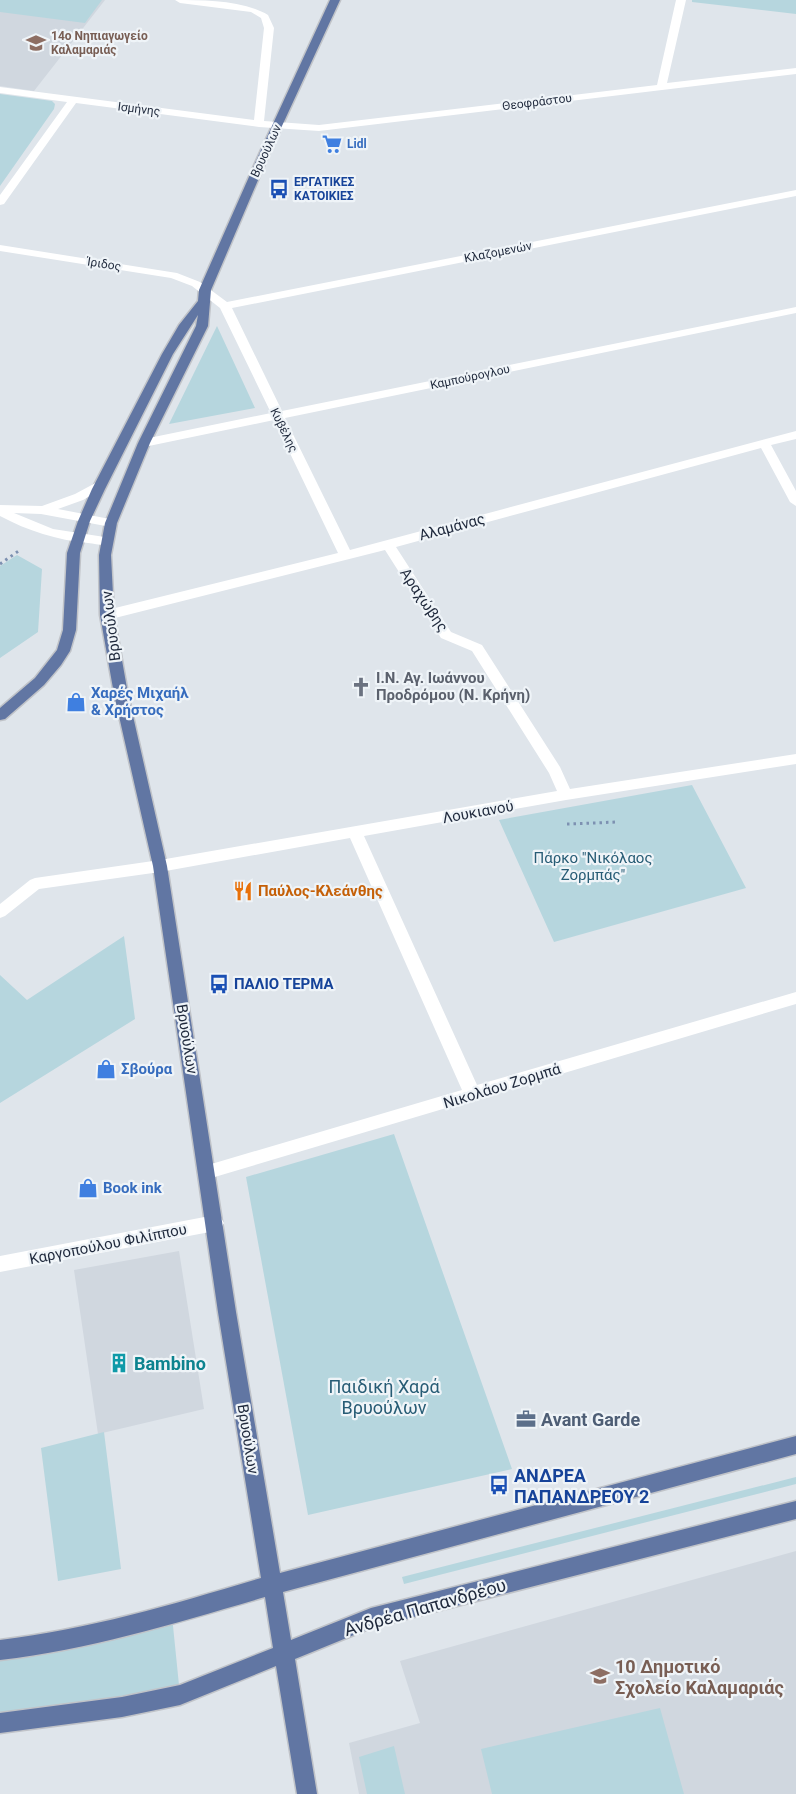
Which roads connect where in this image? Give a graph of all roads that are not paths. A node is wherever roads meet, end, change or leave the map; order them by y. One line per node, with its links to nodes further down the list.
1 (180, 0): 8 (street)
2 (335, 0): 9 (main road, Βρυούλων)
3 (681, 0): 5 (street)
4 (796, 71): 5 (street, Θεοφράστου)
5 (662, 86): 9 (street, Θεοφράστου)
6 (0, 90): 7 (street, Ισμήνης)
7 (72, 101): 8 (street, Ισμήνης); 11 (street)
8 (259, 124): 9 (street, Ισμήνης)
9 (277, 126): 13 (main road, Βρυούλων)
10 (796, 193): 15 (street, Κλαζομενών)
11 (0, 202)
12 (0, 248): 13 (street, Ίριδος)
13 (205, 290): 14 (main road, Βρυούλων); 15 (street)
14 (202, 303): 19 (main road, Βρυούλων); 21 (main road, Βρυούλων)
15 (225, 306): 17 (street, Κυβέλης)
16 (796, 310): 17 (street, Καμπούρογλου)
17 (277, 417): 19 (street, Καμπούρογλου); 30 (street, Κυβέλης)
18 (796, 435): 20 (street, Αλαμάνας)
19 (144, 443): 26 (main road, Βρυούλων)
20 (764, 443): 22 (street); 29 (street, Αλαμάνας)
21 (101, 484): 24 (street); 25 (main road, Βρυούλων)
22 (796, 502)
23 (0, 510): 24 (street); 27 (street)
24 (41, 510): 25 (street)
25 (85, 519): 26 (street); 27 (main road, Βρυούλων)
26 (111, 523): 28 (main road, Βρυούλων)
27 (77, 539): 28 (street); 32 (main road, Βρυούλων)
28 (107, 542): 31 (main road, Βρυούλων)
29 (388, 544): 30 (street, Αλαμάνας); 34 (street, Αραχώβης)
30 (345, 554): 31 (street, Αλαμάνας)
31 (107, 615): 36 (main road, Βρυούλων)
32 (0, 715)
33 (796, 759): 34 (street, Λουκιανού)
34 (566, 795): 35 (street, Λουκιανού)
35 (355, 832): 36 (street, Λουκιανού); 39 (street)
36 (160, 866): 37 (street, Λουκιανού); 40 (main road, Βρυούλων)
37 (0, 912)
38 (796, 998): 39 (street, Νικολάου Ζορμπά)
39 (473, 1095): 40 (street, Νικολάου Ζορμπά)
40 (208, 1172): 41 (main road, Βρυούλων)
41 (215, 1223): 42 (street, Καργοπούλου Φιλίππου); 45 (main road, Βρυούλων)
42 (0, 1264)
43 (796, 1445): 45 (main road)
44 (796, 1510): 47 (main road, Ανδρέα Παπανδρέου)
45 (272, 1585): 46 (main road); 47 (main road, Βρυούλων)
46 (0, 1650)
47 (282, 1654): 48 (main road, Ανδρέα Παπανδρέου); 49 (main road, Βρυούλων)
48 (0, 1723)
49 (306, 1794)

